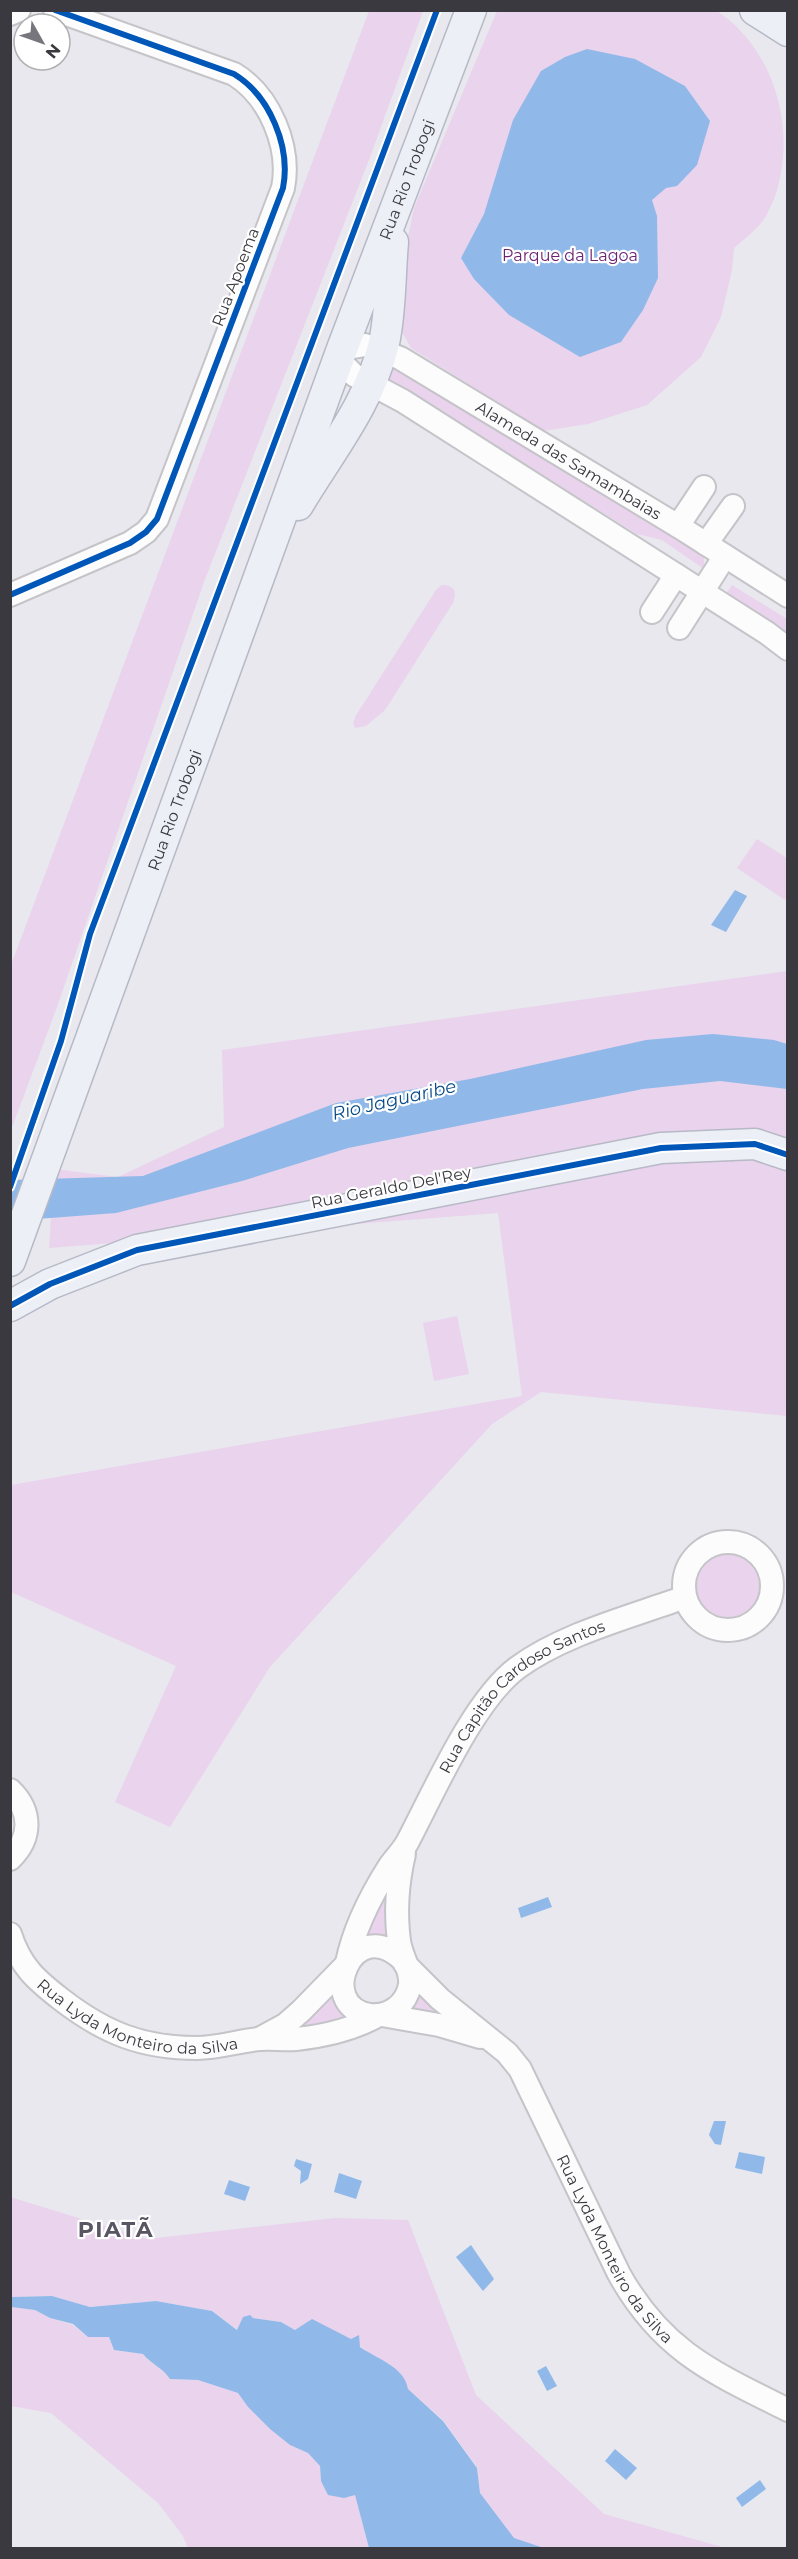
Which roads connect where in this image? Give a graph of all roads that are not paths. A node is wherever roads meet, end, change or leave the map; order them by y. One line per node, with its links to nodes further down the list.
1 (19, 10): 6 (street)
2 (55, 10): 21 (street, Rua Apoema)
3 (471, 10): 8 (main road, Rua Rio Trobogi)
4 (479, 10): 8 (main road)
5 (755, 10): 7 (main road)
6 (10, 14)
7 (788, 31)
8 (459, 40): 9 (main road, Rua Rio Trobogi)
9 (397, 204): 10 (main road); 11 (main road, Rua Rio Trobogi)
10 (382, 350): 11 (street, Alameda das Samambaias); 12 (main road); 15 (street, Alameda das Samambaias)
11 (340, 354): 12 (street); 18 (main road, Rua Rio Trobogi)
12 (370, 382): 18 (main road); 19 (street)
13 (704, 488): 15 (street)
14 (733, 506): 16 (street)
15 (678, 526): 16 (street, Alameda das Samambaias)
16 (706, 544): 17 (street, Alameda das Samambaias)
17 (725, 556): 20 (street); 22 (street, Alameda das Samambaias)
18 (266, 557): 27 (main road, Rua Rio Trobogi)
19 (676, 575): 20 (street); 23 (street)
20 (702, 592): 24 (street); 25 (street)
21 (10, 595)
22 (788, 596)
23 (652, 612)
24 (679, 628)
25 (788, 649)
26 (788, 1155): 28 (main road, Rua Geraldo Del'Rey)
27 (14, 1253)
28 (10, 1306)
29 (685, 1597): 31 (street, Rua Capitão Cardoso Santos)
30 (10, 1790): 32 (street)
31 (405, 1846): 34 (street, Rua Capitão Cardoso Santos); 35 (street, Rua Capitão Cardoso Santos)
32 (10, 1859)
33 (10, 1934): 37 (street, Rua Lyda Monteiro da Silva)
34 (404, 1963): 35 (street); 36 (street); 38 (street, Rua Lyda Monteiro da Silva)
35 (346, 1964): 36 (street); 37 (street, Rua Lyda Monteiro da Silva)
36 (380, 2015): 37 (street, Rua Lyda Monteiro da Silva); 38 (street, Rua Lyda Monteiro da Silva)
37 (259, 2039)
38 (490, 2040): 39 (street, Rua Lyda Monteiro da Silva)
39 (788, 2410)

